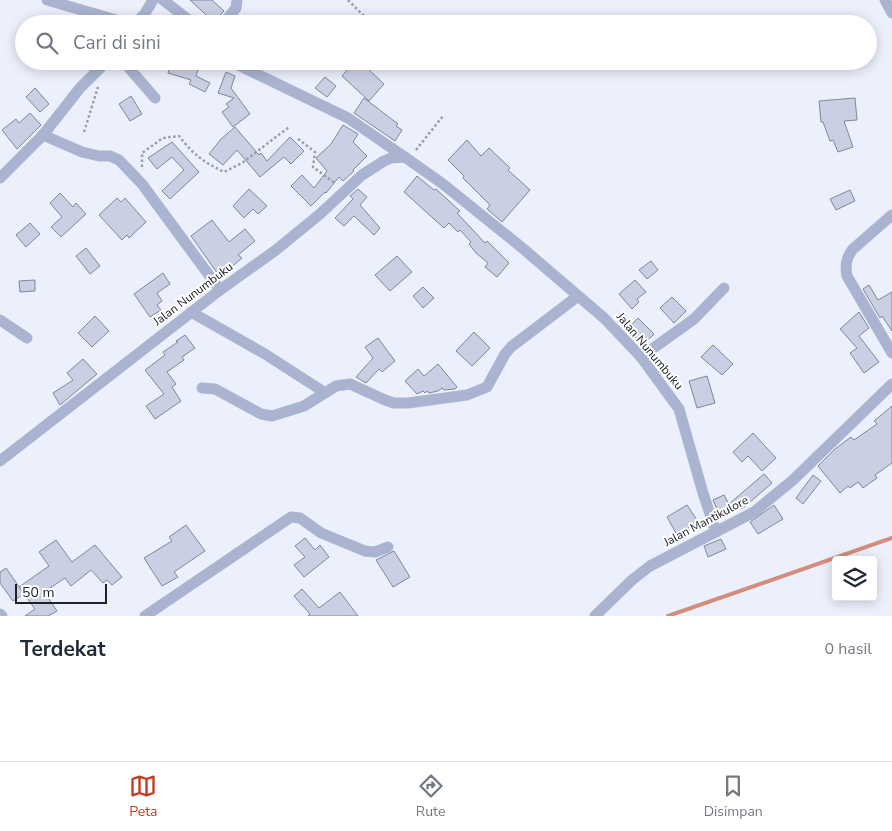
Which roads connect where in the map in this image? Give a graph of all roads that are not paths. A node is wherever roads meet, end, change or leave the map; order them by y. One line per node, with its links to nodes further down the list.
1 (47, 0): 7 (street)
2 (153, 0): 8 (street)
3 (163, 0): 9 (street)
4 (237, 0): 10 (street)
5 (886, 0): 6 (street)
6 (892, 13)
7 (100, 15)
8 (144, 15)
9 (182, 15)
10 (230, 15)
11 (99, 70): 15 (street)
12 (132, 70): 14 (street)
13 (249, 70): 16 (street, Jalan Nunumbuku)
14 (155, 98)
15 (44, 135): 17 (street); 20 (street)
16 (407, 158): 20 (street, Jalan Nunumbuku); 21 (street, Jalan Nunumbuku)
17 (0, 178)
18 (892, 215): 25 (street)
19 (724, 288): 26 (street)
20 (220, 290): 22 (street, Jalan Nunumbuku)
21 (578, 296): 26 (street, Jalan Nunumbuku); 29 (street)
22 (191, 312): 29 (street); 30 (street, Jalan Nunumbuku)
23 (0, 320): 24 (street)
24 (27, 338)
25 (892, 353)
26 (640, 357): 31 (street, Jalan Nunumbuku)
27 (892, 384): 31 (street, Jalan Mantikulore)
28 (202, 388): 29 (street)
29 (324, 392)
30 (0, 461)
31 (716, 532): 34 (street, Jalan Mantikulore)
32 (388, 547): 33 (street)
33 (145, 616)
34 (594, 616)

